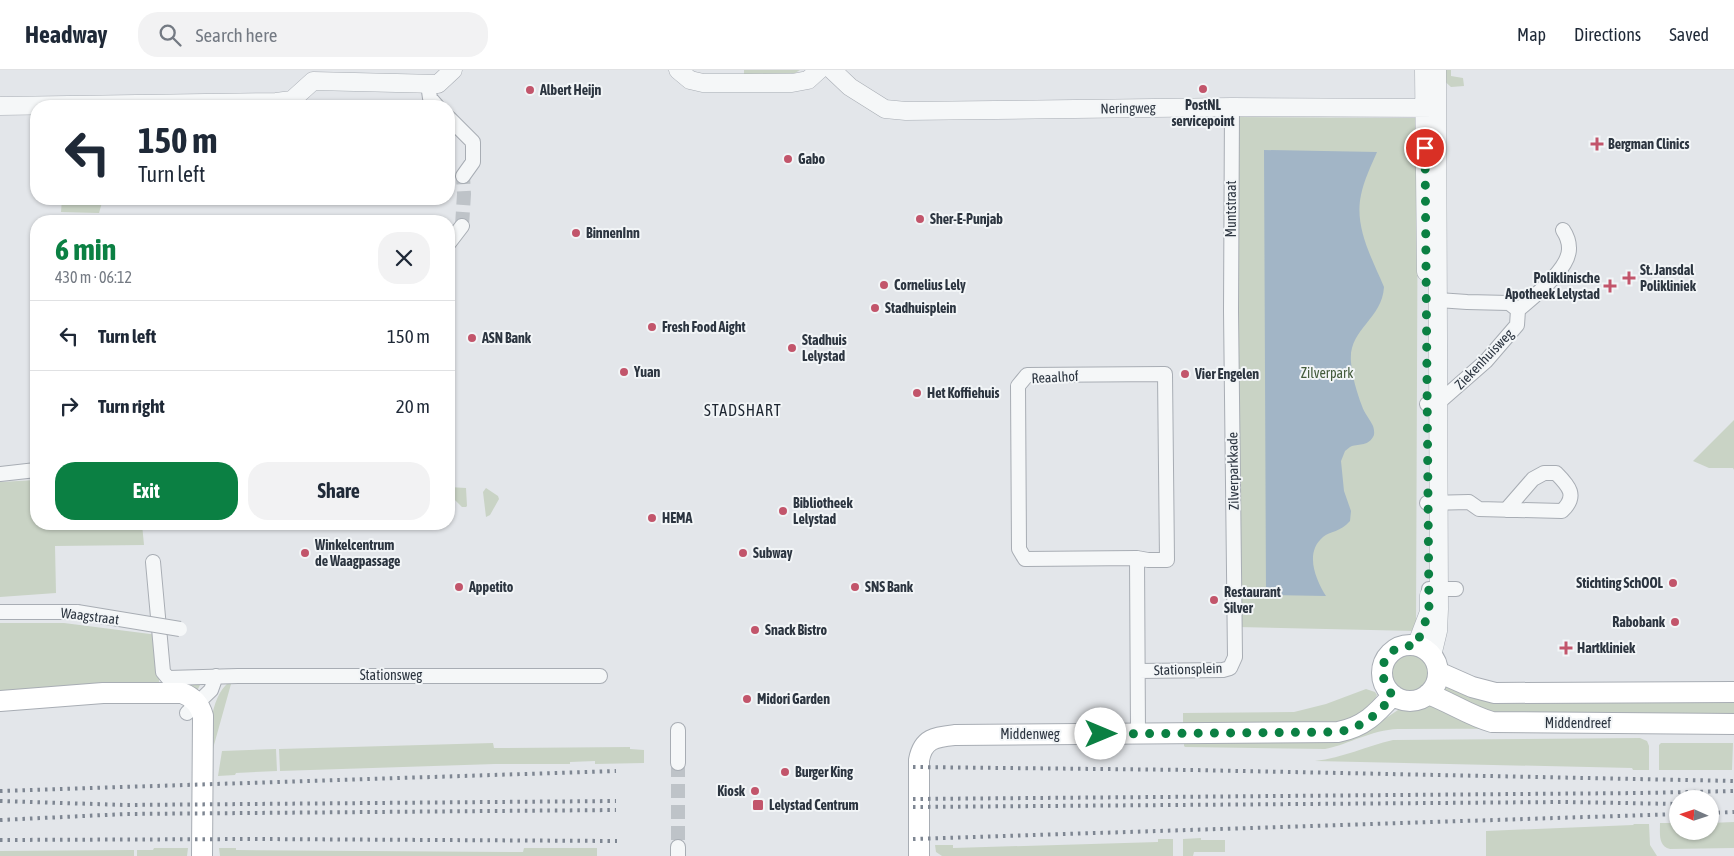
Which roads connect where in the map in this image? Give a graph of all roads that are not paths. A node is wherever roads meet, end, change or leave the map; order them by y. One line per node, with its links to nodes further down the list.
1 (453, 70): 8 (street)
2 (678, 70): 3 (street)
3 (820, 70)
4 (832, 70): 13 (street, Neringweg)
5 (1424, 70): 14 (street, Ziekenhuisweg)
6 (1437, 70): 14 (street, Ziekenhuisweg)
7 (313, 76): 8 (street); 9 (street)
8 (428, 84): 10 (street)
9 (292, 100)
10 (432, 100)
11 (0, 106): 12 (street)
12 (30, 106)
13 (1232, 107): 14 (street, Neringweg); 22 (street, Muntstraat)
14 (1431, 108): 20 (street, Ziekenhuisweg); 23 (street, Ziekenhuisweg)
15 (455, 124): 16 (street)
16 (463, 176)
17 (462, 226): 19 (street)
18 (1564, 230): 21 (street, Ziekenhuisweg)
19 (455, 236)
20 (1438, 300): 21 (street, Ziekenhuisweg); 23 (street, Ziekenhuisweg)
21 (1518, 310): 23 (street, Ziekenhuisweg)
22 (1231, 312): 32 (street, Zilverparkkade)
23 (1433, 403): 26 (street, Ziekenhuisweg)
24 (30, 471): 25 (street)
25 (0, 474)
26 (1433, 503): 27 (street); 33 (street, Ziekenhuisweg)
27 (1506, 510)
28 (1137, 558): 28 (street, Reaalhof); 34 (street, Stationsplein)
29 (153, 562): 35 (street, Stationsweg)
30 (0, 612): 31 (street, Waagstraat, bridge)
31 (180, 629)
32 (1235, 631): 34 (street, Stationsplein)
33 (1429, 658): 37 (main road); 38 (main road); 39 (main road)
34 (1138, 671): 45 (street, Stationsplein)
35 (216, 676): 36 (street, Stationsweg); 41 (street)
36 (600, 676)
37 (1734, 692)
38 (1428, 694): 39 (main road); 43 (main road, Middendreef)
39 (1393, 696): 45 (main road, Middenweg)
40 (0, 701): 41 (main road)
41 (192, 708): 42 (main road); 47 (main road); 48 (main road)
42 (0, 714)
43 (1734, 724)
44 (678, 730): 46 (street)
45 (1138, 734): 49 (main road, Middenweg)
46 (678, 763)
47 (189, 856)
48 (202, 856)
49 (919, 856)

